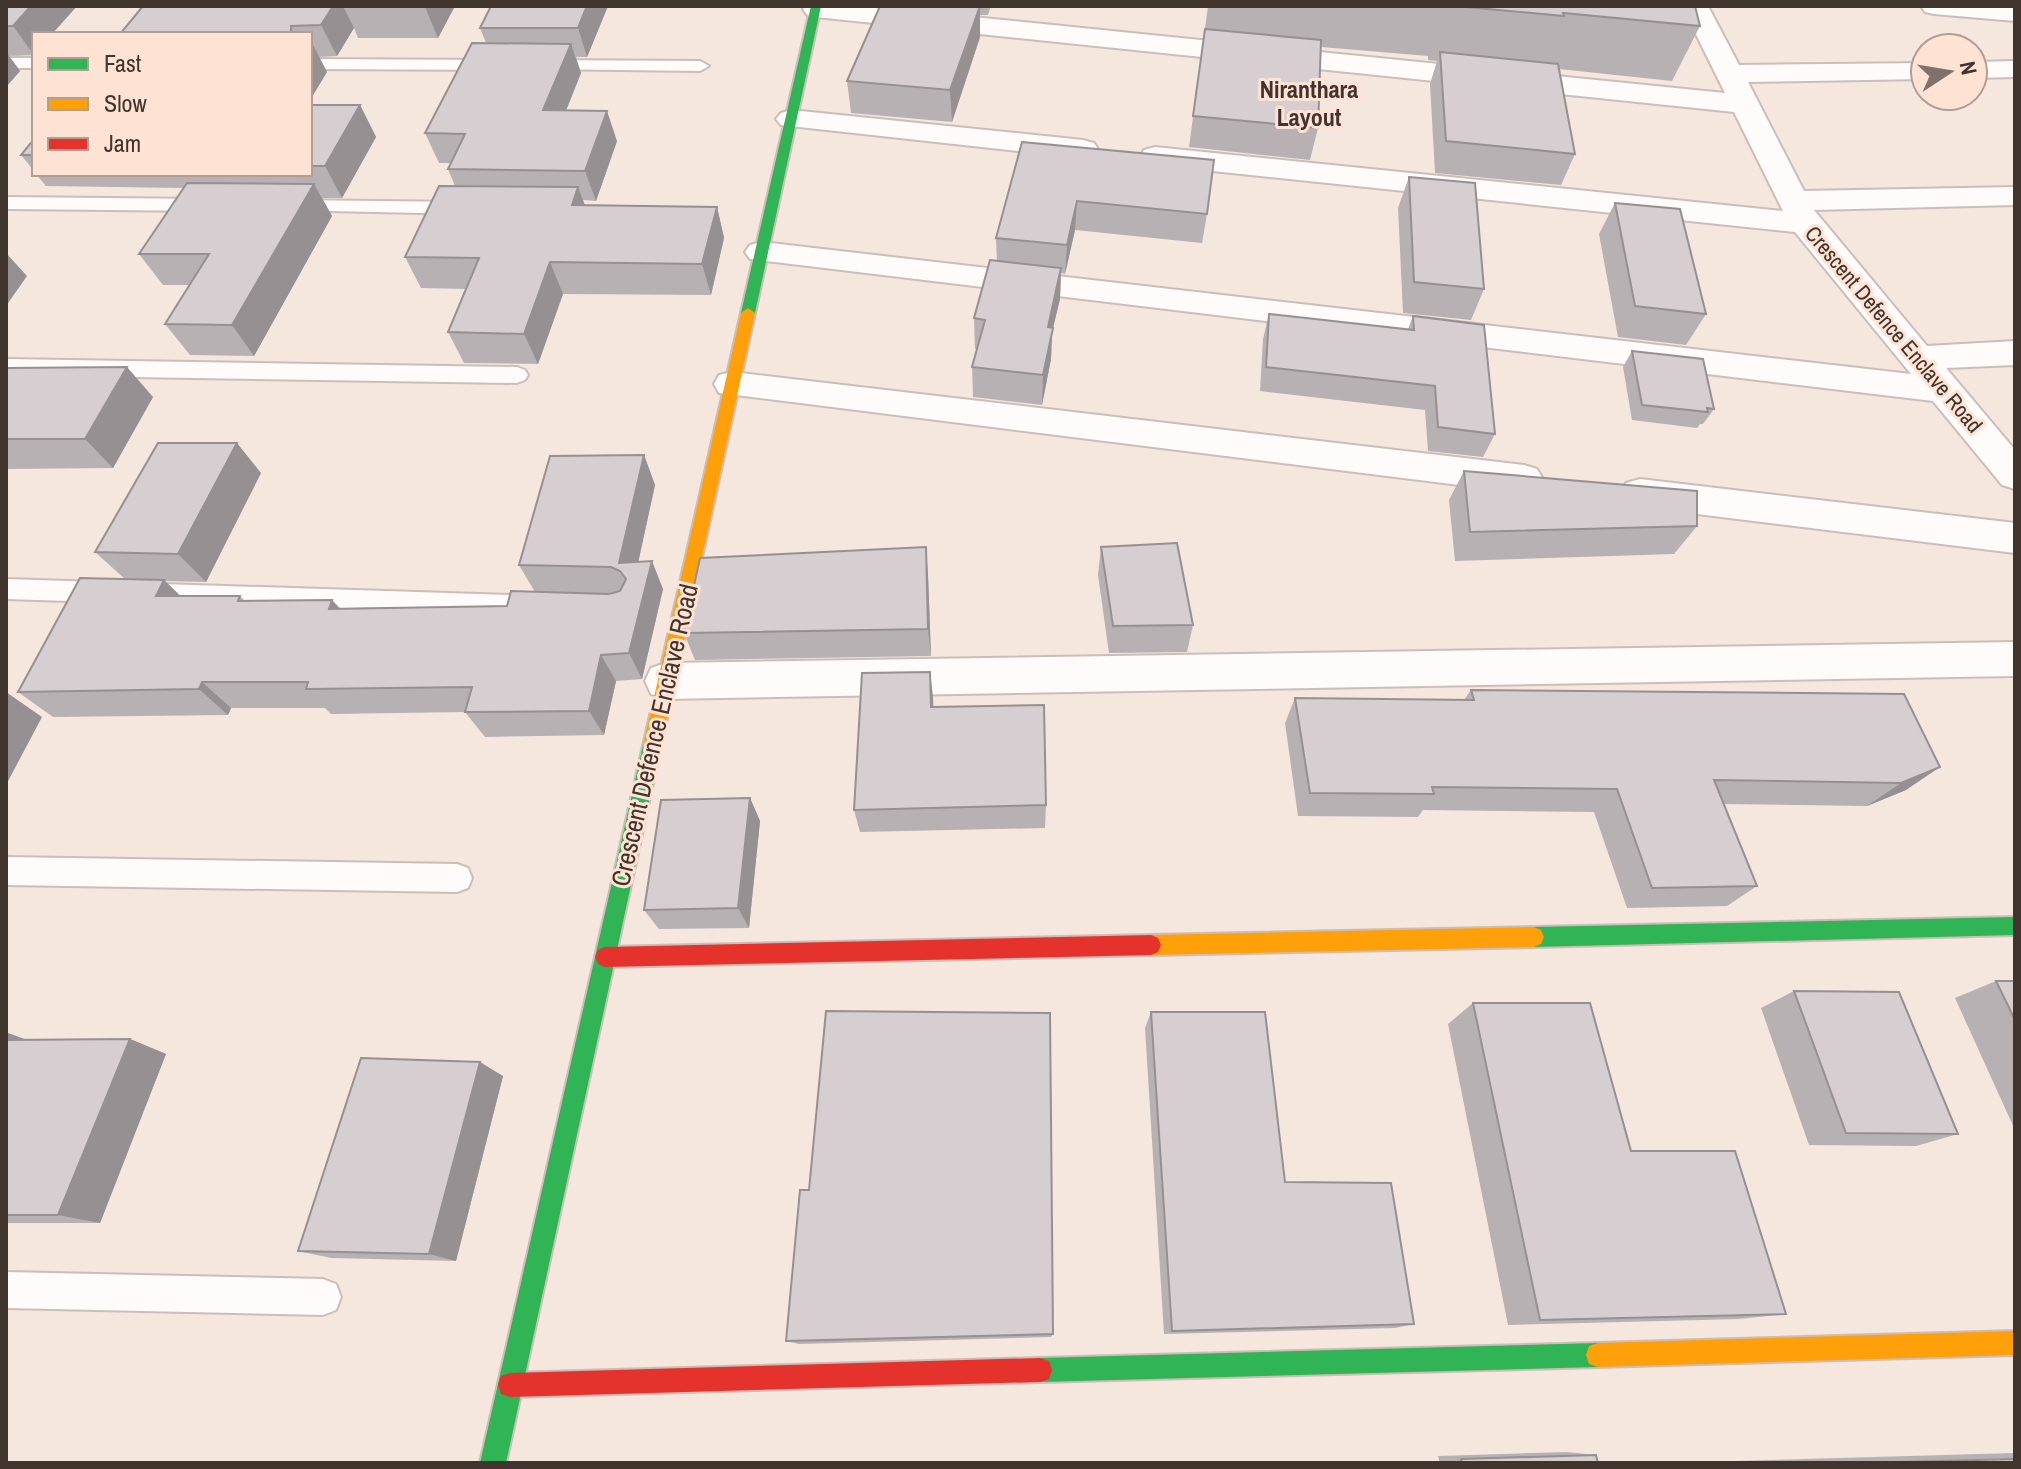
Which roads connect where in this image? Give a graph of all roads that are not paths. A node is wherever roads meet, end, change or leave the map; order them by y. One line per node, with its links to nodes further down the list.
1 (1695, 6): 12 (street, Crescent Defence Enclave Road)
2 (1934, 6): 4 (street)
3 (816, 7): 13 (street); 14 (street, Crescent Defence Enclave Road)
4 (2015, 13)
5 (6, 63): 6 (lane)
6 (32, 63)
7 (312, 64): 8 (lane)
8 (700, 66)
9 (2015, 69): 10 (street)
10 (1989, 70)
11 (1909, 71): 12 (street)
12 (1729, 74): 13 (street, Crescent Defence Enclave Road)
13 (1744, 104): 20 (street, Crescent Defence Enclave Road)
14 (791, 119): 20 (street); 21 (street, Crescent Defence Enclave Road)
15 (2015, 196): 20 (street)
16 (6, 203): 17 (lane)
17 (229, 205)
18 (276, 206): 19 (lane)
19 (483, 208)
20 (1800, 212): 23 (street, Crescent Defence Enclave Road)
21 (761, 252): 26 (street, Crescent Defence Enclave Road); 27 (street)
22 (2015, 353): 23 (street)
23 (1918, 358): 27 (street, Crescent Defence Enclave Road)
24 (6, 367): 25 (lane)
25 (517, 375)
26 (732, 384): 29 (street); 35 (street, Crescent Defence Enclave Road)
27 (1944, 390): 28 (street, Crescent Defence Enclave Road)
28 (2015, 475)
29 (1556, 483)
30 (1603, 488): 31 (street)
31 (2015, 538)
32 (6, 589): 33 (lane)
33 (576, 606)
34 (2015, 659): 35 (street)
35 (666, 681): 39 (street, Crescent Defence Enclave Road)
36 (6, 871): 37 (lane)
37 (457, 878)
38 (2015, 926): 39 (street)
39 (605, 957): 43 (street, Crescent Defence Enclave Road)
40 (6, 1290): 41 (lane)
41 (323, 1297)
42 (2015, 1343): 43 (street)
43 (510, 1385): 44 (street, Crescent Defence Enclave Road)
44 (493, 1463)

